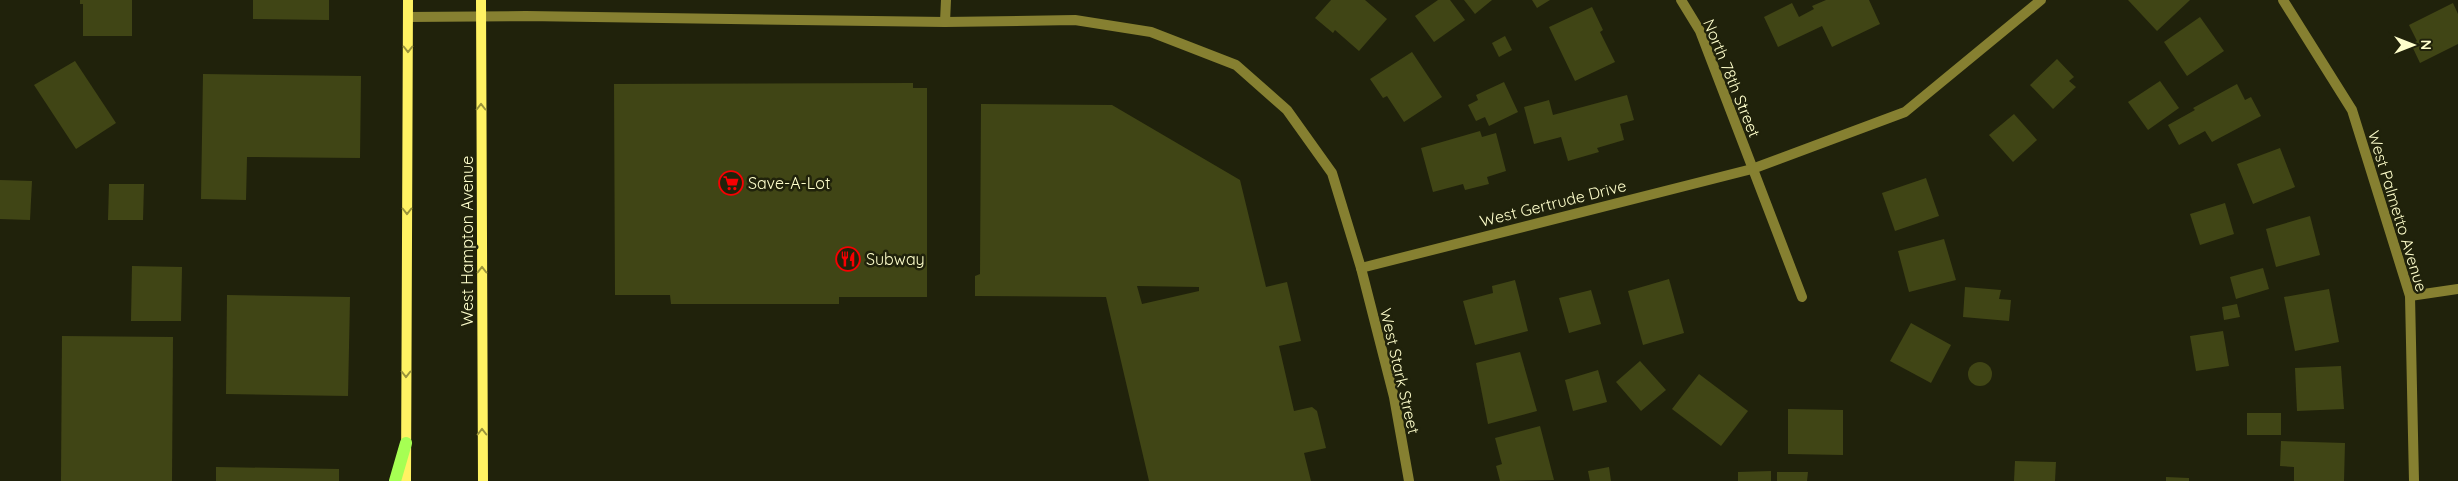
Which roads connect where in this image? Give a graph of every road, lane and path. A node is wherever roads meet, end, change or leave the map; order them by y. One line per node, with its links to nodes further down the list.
1 (408, 0): 8 (main road)
2 (481, 0): 7 (main road, West Hampton Avenue)
3 (946, 0): 9 (street)
4 (1681, 0): 10 (street, North 78th Street)
5 (2041, 0): 10 (street, West Gertrude Drive)
6 (2283, 0): 13 (street, West Palmetto Avenue)
7 (481, 16): 8 (street, West Stark Street); 9 (street, West Stark Street); 18 (main road, West Hampton Avenue, one-way to 7)
8 (408, 17): 15 (main road, one-way to 15)
9 (945, 22): 11 (street, West Stark Street)
10 (1752, 169): 11 (street, West Gertrude Drive); 14 (street)
11 (1361, 268): 19 (street, West Stark Street)
12 (2458, 289): 13 (street)
13 (2410, 296): 20 (street, West Palmetto Avenue)
14 (1802, 297)
15 (406, 443): 16 (main road); 17 (main road)
16 (395, 481)
17 (406, 481)
18 (483, 481)
19 (1409, 481)
20 (2414, 481)

